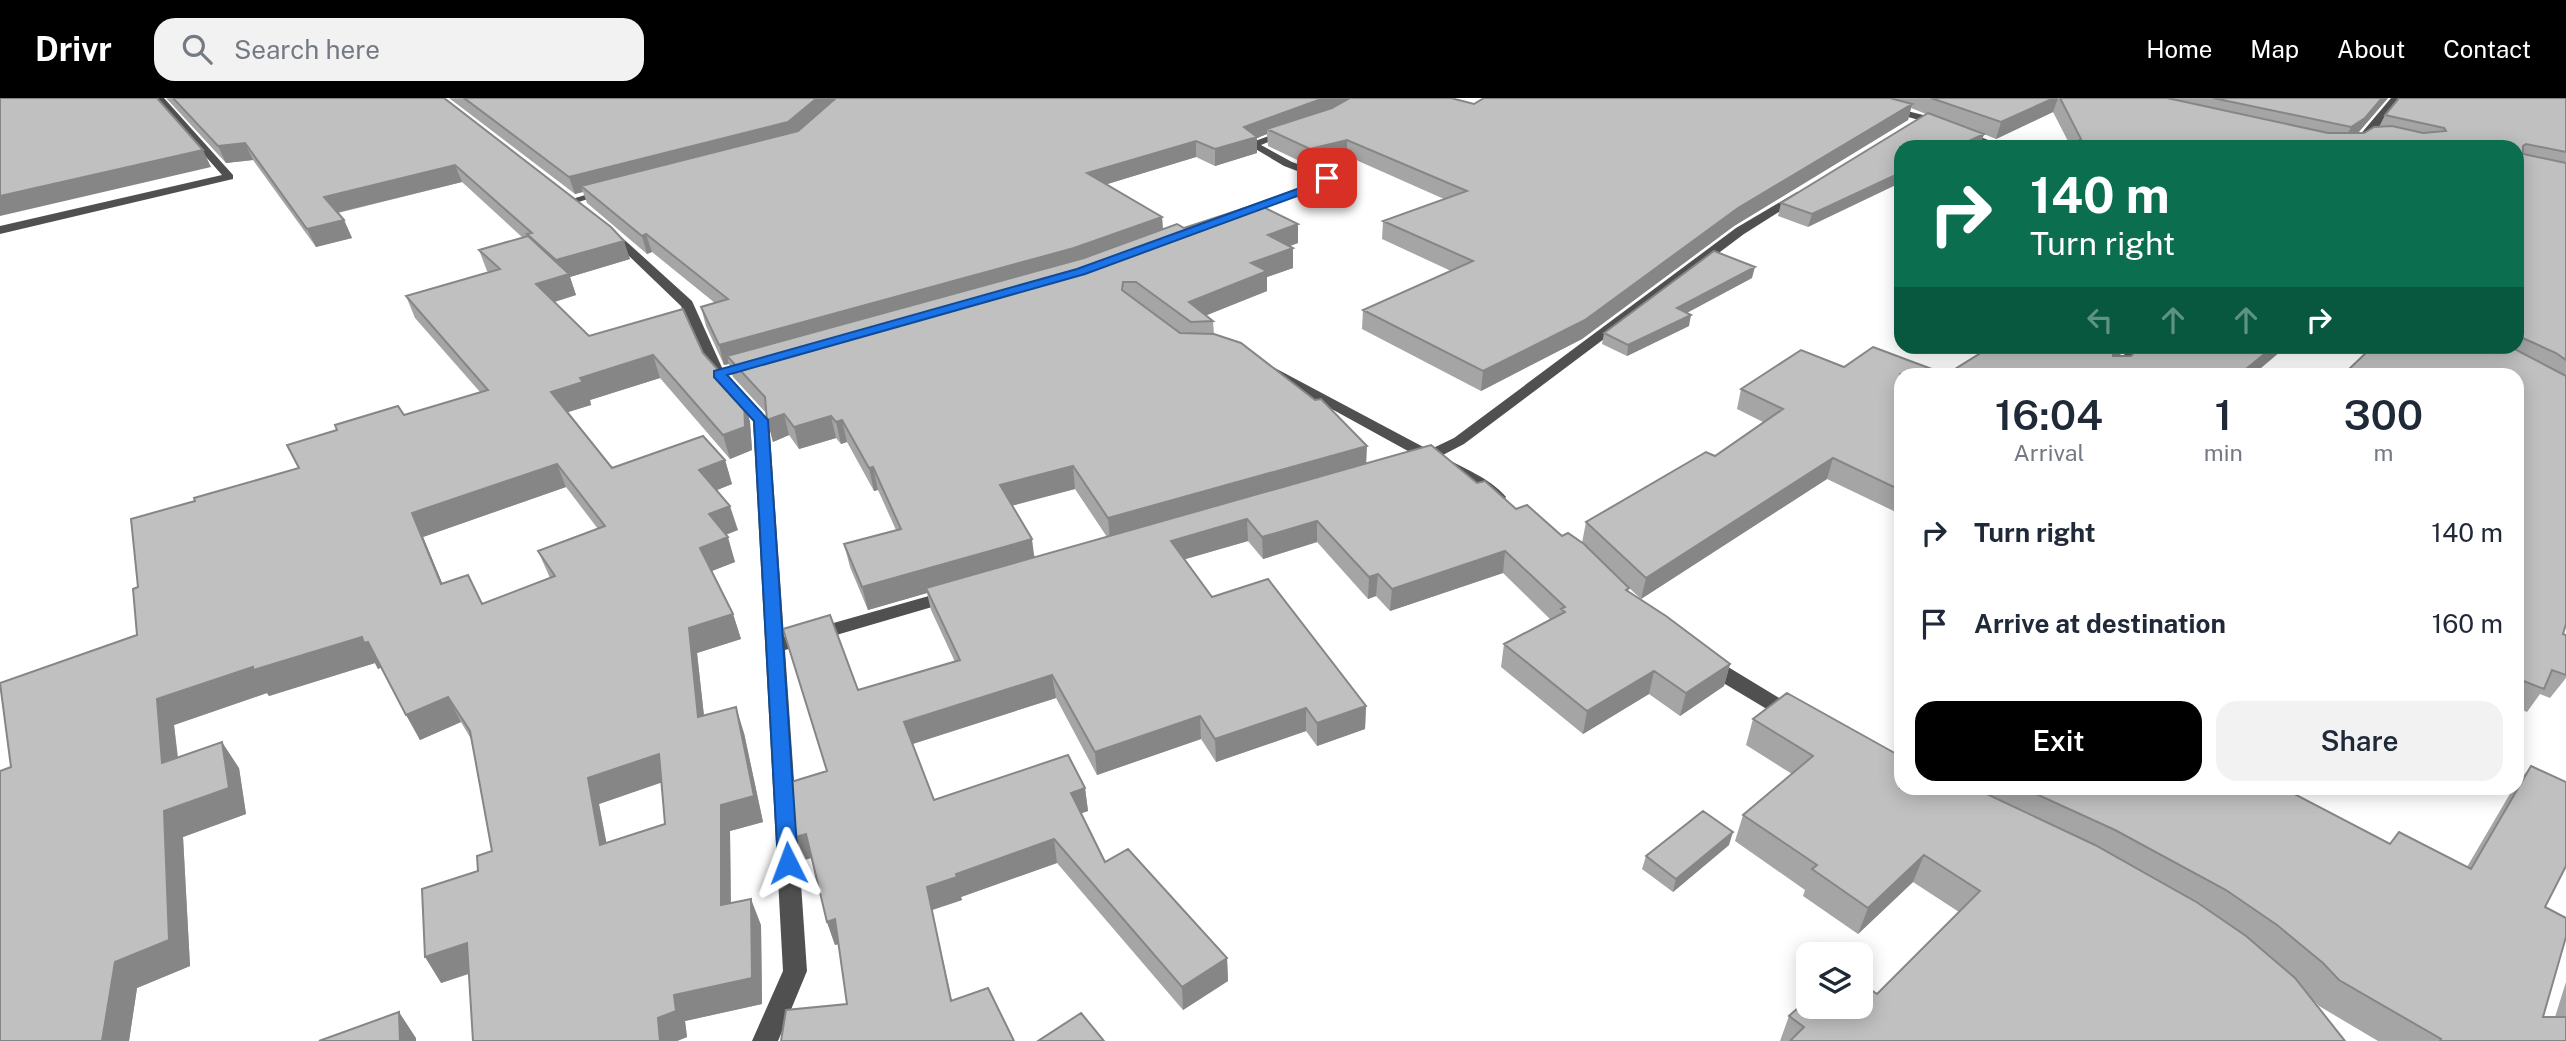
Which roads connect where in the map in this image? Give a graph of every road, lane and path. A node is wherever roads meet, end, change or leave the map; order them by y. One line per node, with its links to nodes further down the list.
1 (159, 98): 14 (street)
2 (1844, 98): 4 (street)
3 (2396, 98): 8 (street)
4 (1923, 118): 6 (street); 9 (street)
5 (1304, 127): 13 (street)
6 (1902, 131)
7 (2384, 137): 8 (street)
8 (2363, 138): 10 (street)
9 (1982, 140)
10 (2360, 140)
11 (1818, 184): 18 (street)
12 (622, 188): 22 (street)
13 (1220, 220)
14 (0, 230)
15 (2133, 354): 17 (street)
16 (1256, 363): 18 (street)
17 (2120, 368)
18 (1428, 457): 19 (street); 20 (street)
19 (1396, 468)
20 (1508, 505)
21 (972, 590): 22 (street)
22 (775, 646): 25 (street)
23 (1699, 654): 24 (street)
24 (1802, 720)
25 (765, 1041)

